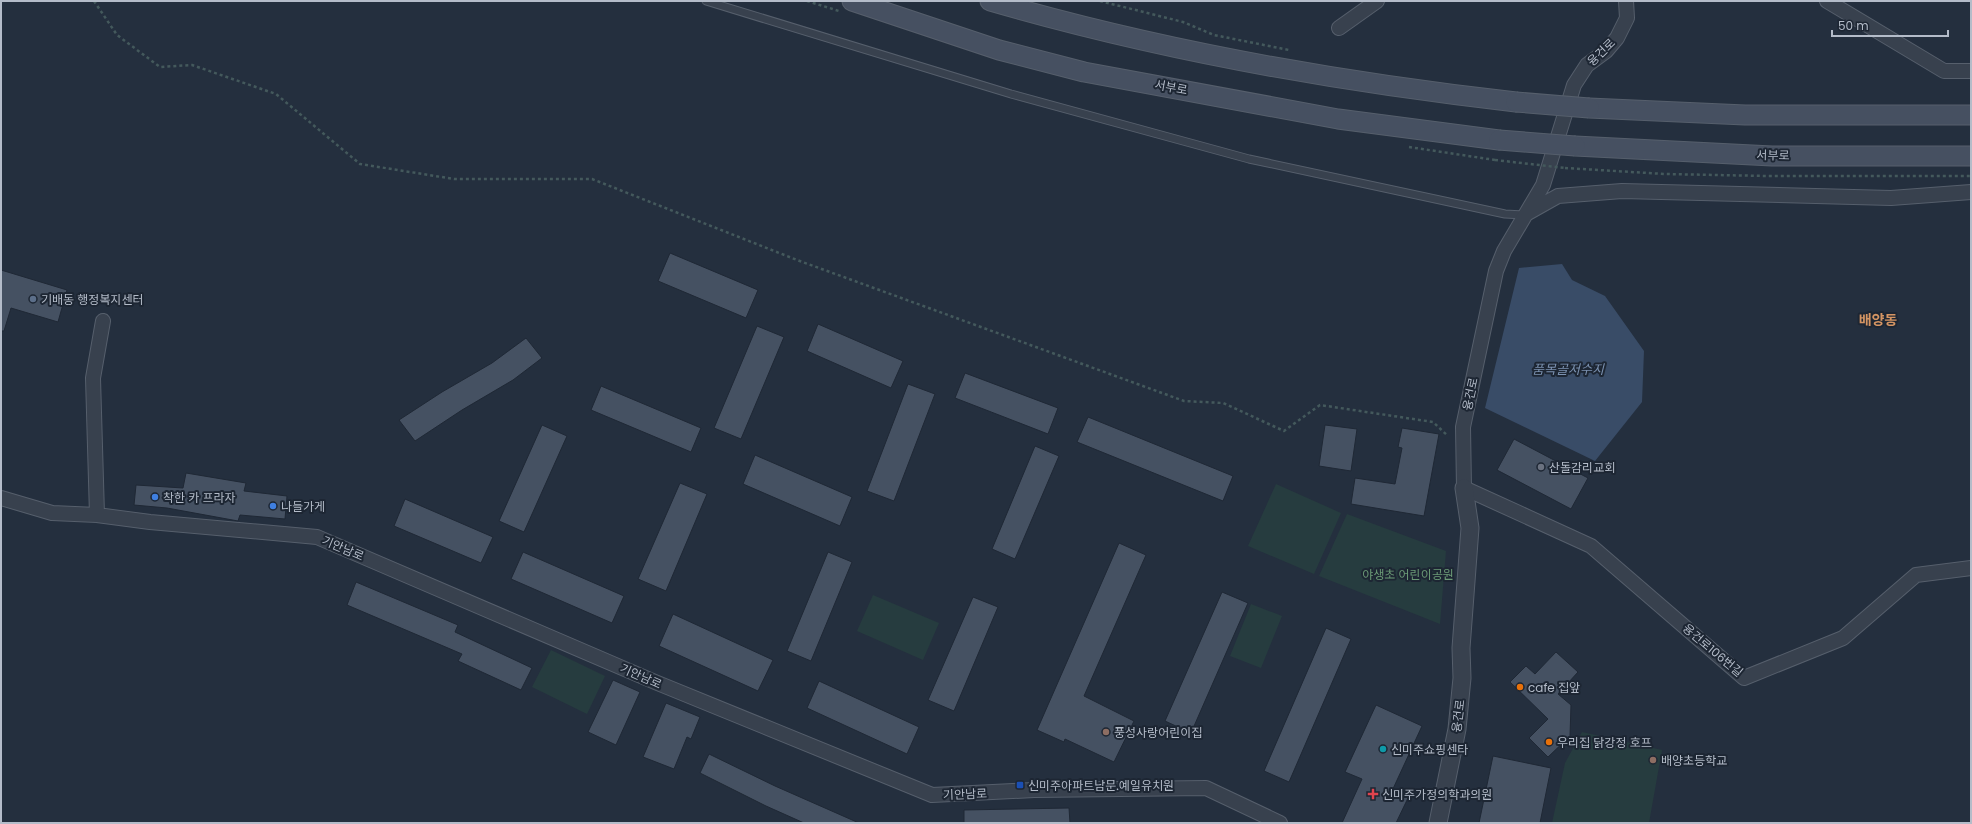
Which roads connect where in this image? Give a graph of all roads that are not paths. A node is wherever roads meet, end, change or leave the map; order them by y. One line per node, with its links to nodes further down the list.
1 (706, 1): 12 (lane)
2 (852, 1): 10 (main road, 서부로, bridge)
3 (990, 1): 9 (main road, bridge)
4 (1377, 1): 7 (street)
5 (1626, 1): 12 (street, 융건로)
6 (1827, 1): 8 (street)
7 (1339, 28)
8 (1971, 72)
9 (1971, 115)
10 (1971, 156)
11 (1971, 192): 12 (street)
12 (1524, 215): 14 (street, 융건로)
13 (103, 321): 16 (street)
14 (1464, 488): 17 (street, 융건로106번길); 19 (street, 융건로)
15 (1, 498): 16 (street, 기안남로)
16 (97, 515): 18 (street, 기안남로)
17 (1971, 568)
18 (1280, 823)
19 (1438, 823)

